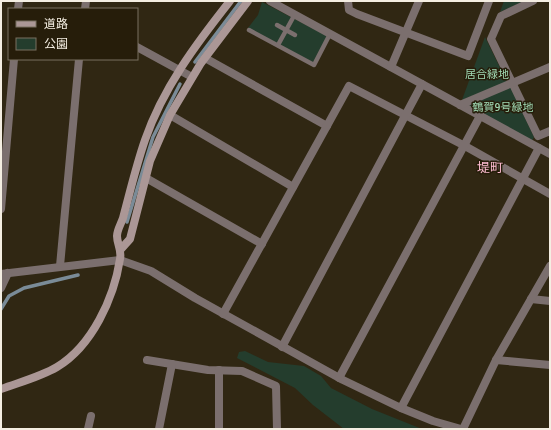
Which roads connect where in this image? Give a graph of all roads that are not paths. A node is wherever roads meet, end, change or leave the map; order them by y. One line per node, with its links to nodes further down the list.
1 (230, 1): 22 (street)
2 (248, 1): 17 (street)
3 (270, 1): 8 (street)
4 (348, 1): 12 (street)
5 (419, 1): 12 (street)
6 (489, 1): 12 (street)
7 (533, 1): 25 (street)
8 (294, 14): 11 (lane); 13 (street)
9 (276, 25): 11 (lane)
10 (249, 30): 15 (lane)
11 (286, 30): 14 (lane); 15 (lane)
12 (406, 33): 20 (street)
13 (330, 34): 15 (lane); 20 (street)
14 (295, 35)
15 (278, 45)
16 (138, 48): 22 (street)
17 (205, 58): 23 (street); 30 (street)
18 (14, 60): 39 (street)
19 (79, 60): 43 (street)
20 (391, 67): 24 (street)
21 (550, 67): 25 (street)
22 (179, 70): 23 (street); 41 (street)
23 (192, 77): 27 (street)
24 (422, 84): 26 (street); 28 (street)
25 (511, 84): 26 (street); 31 (street)
26 (460, 105): 29 (street)
27 (170, 115): 35 (street); 37 (street)
28 (407, 115): 30 (street); 32 (street); 50 (street)
29 (480, 116): 32 (street); 33 (street)
30 (326, 126): 37 (street)
31 (550, 131)
32 (465, 146): 36 (street); 56 (street)
33 (539, 148): 34 (street); 36 (street)
34 (550, 154)
35 (146, 178): 40 (street); 41 (street)
36 (522, 179): 38 (street); 58 (street)
37 (293, 187): 40 (street)
38 (550, 194)
39 (1, 209)
40 (262, 244): 49 (street)
41 (121, 249): 42 (street)
42 (120, 260): 43 (street); 49 (street); 57 (street)
43 (60, 266): 45 (street)
44 (550, 266): 47 (street)
45 (5, 274): 46 (street)
46 (1, 288)
47 (531, 299): 48 (street); 52 (street)
48 (550, 301)
49 (223, 314): 50 (street)
50 (282, 346): 56 (street)
51 (147, 360): 53 (street)
52 (496, 360): 54 (street); 64 (street)
53 (172, 364): 55 (street); 61 (street)
54 (550, 365)
55 (219, 370): 62 (street); 63 (street)
56 (339, 378): 58 (street)
57 (1, 389)
58 (401, 408): 64 (street)
59 (91, 416): 60 (street)
60 (88, 429)
61 (159, 429)
62 (219, 429)
63 (277, 429)
64 (462, 429)

